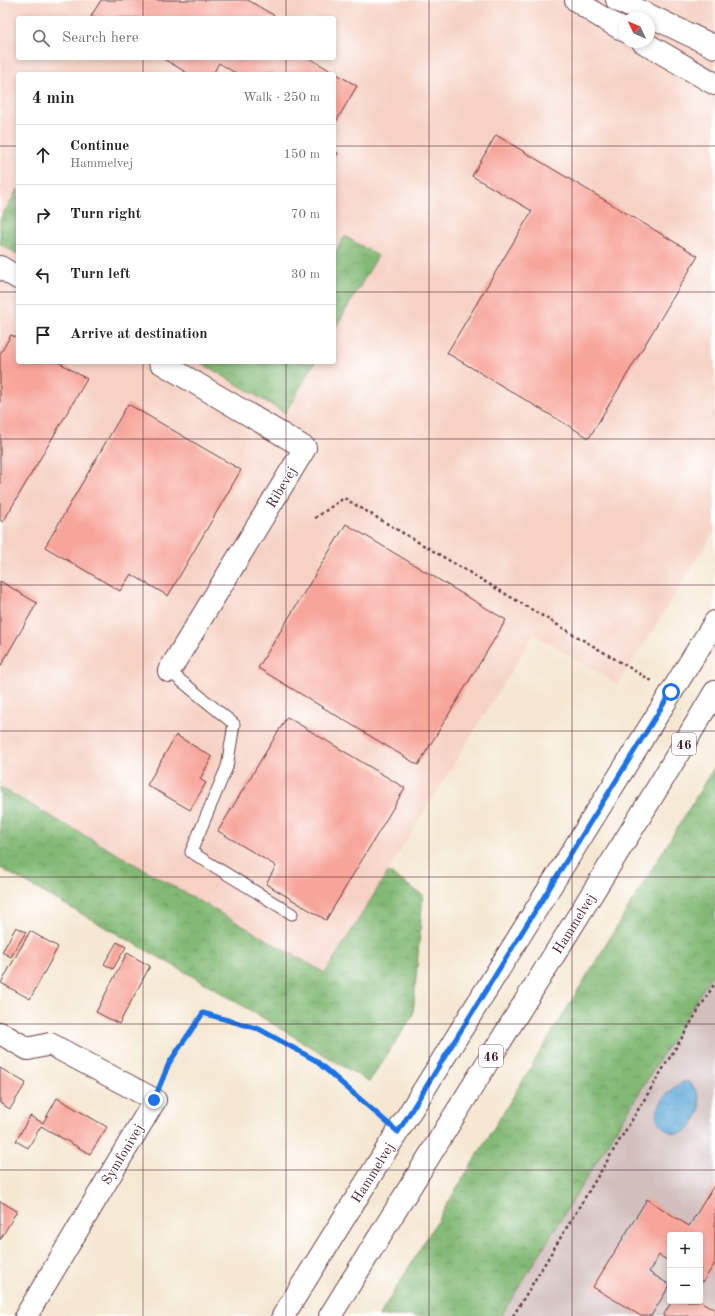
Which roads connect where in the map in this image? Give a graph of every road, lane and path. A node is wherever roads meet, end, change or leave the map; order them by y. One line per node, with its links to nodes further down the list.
1 (576, 0): 3 (main road)
2 (617, 0): 4 (main road)
3 (619, 27)
4 (715, 47)
5 (653, 48): 6 (main road)
6 (709, 80)
7 (0, 267): 8 (main road)
8 (16, 277)
9 (163, 364): 12 (main road, Ribevej)
10 (315, 518): 13 (path)
11 (715, 622): 13 (main road, Hammelvej)
12 (170, 671): 15 (lane)
13 (671, 692): 19 (main road, Hammelvej)
14 (715, 692): 22 (main road, Hammelvej / 46)
15 (292, 914)
16 (715, 983): 23 (path)
17 (0, 1034): 18 (main road)
18 (154, 1100): 19 (path); 20 (main road, Symfonivej)
19 (398, 1132): 21 (main road, Hammelvej)
20 (26, 1316)
21 (284, 1316)
22 (330, 1316)
23 (512, 1316)

